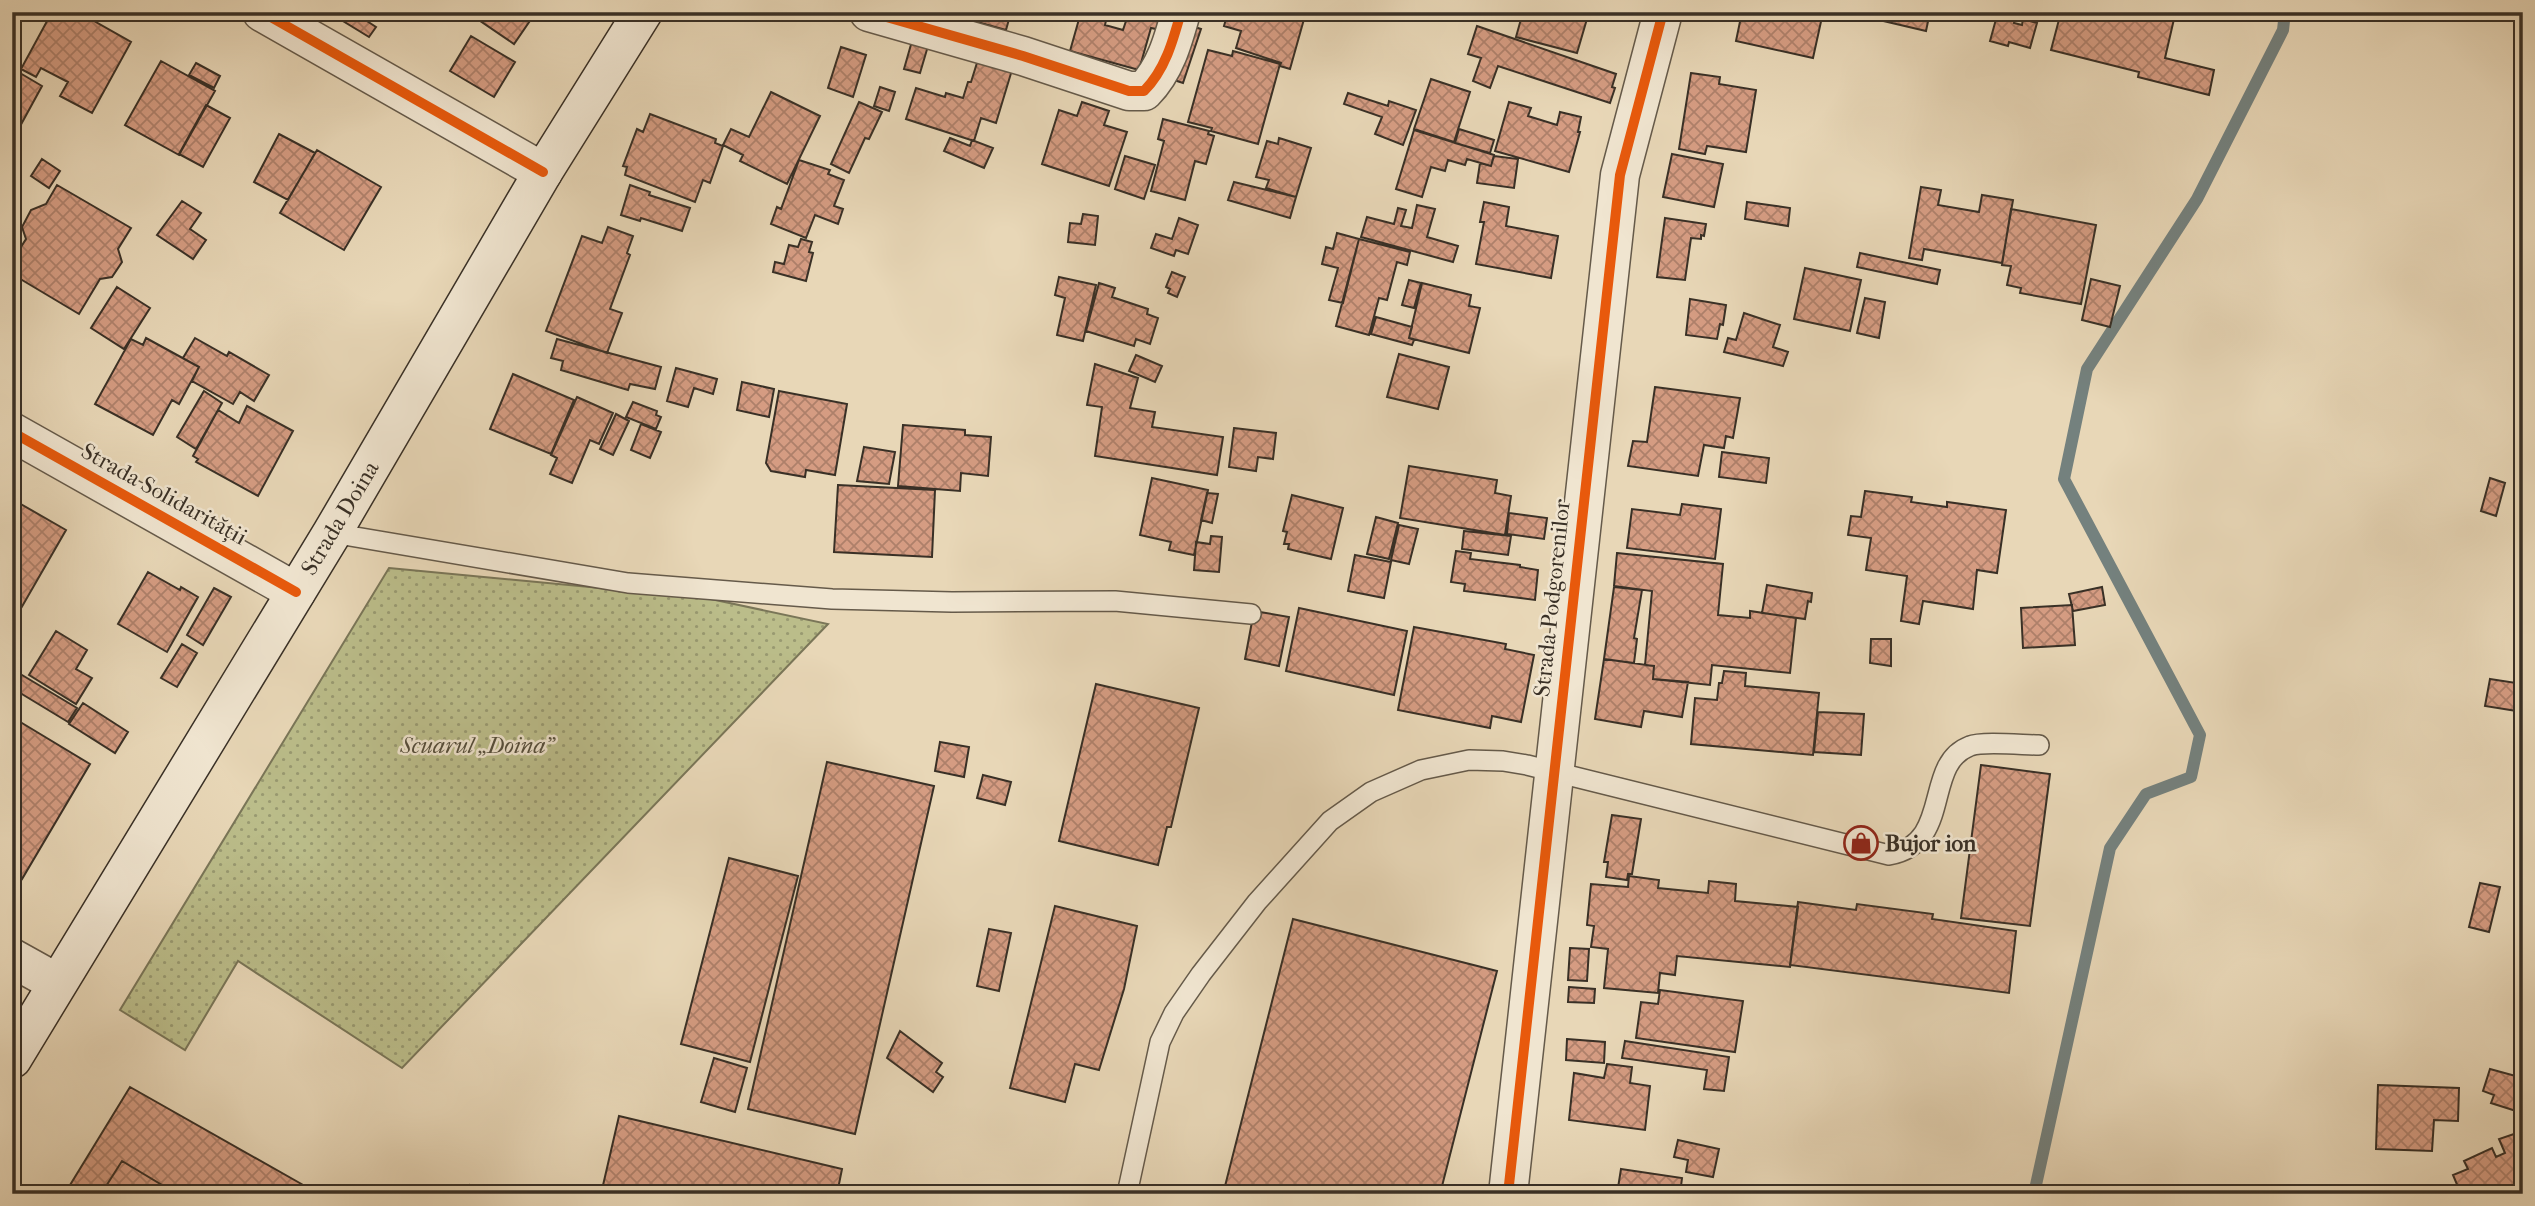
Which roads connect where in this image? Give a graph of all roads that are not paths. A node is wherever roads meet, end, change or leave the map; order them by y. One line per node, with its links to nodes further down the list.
1 (262, 12): 6 (street)
2 (643, 12): 6 (street, Strada Doina)
3 (869, 12): 4 (street)
4 (1181, 12)
5 (1663, 12): 12 (street, Strada Podgorenilor)
6 (542, 172): 8 (street, Strada Doina)
7 (12, 432): 9 (street, Strada Solidarității)
8 (332, 533): 9 (street, Strada Doina); 10 (lane)
9 (296, 592): 14 (street, Strada Doina)
10 (1251, 614)
11 (2039, 745): 12 (lane)
12 (1554, 773): 16 (lane); 17 (street, Strada Podgorenilor)
13 (12, 958): 14 (street)
14 (57, 983): 15 (street, Strada Doina)
15 (12, 1059)
16 (1127, 1194)
17 (1508, 1194)

